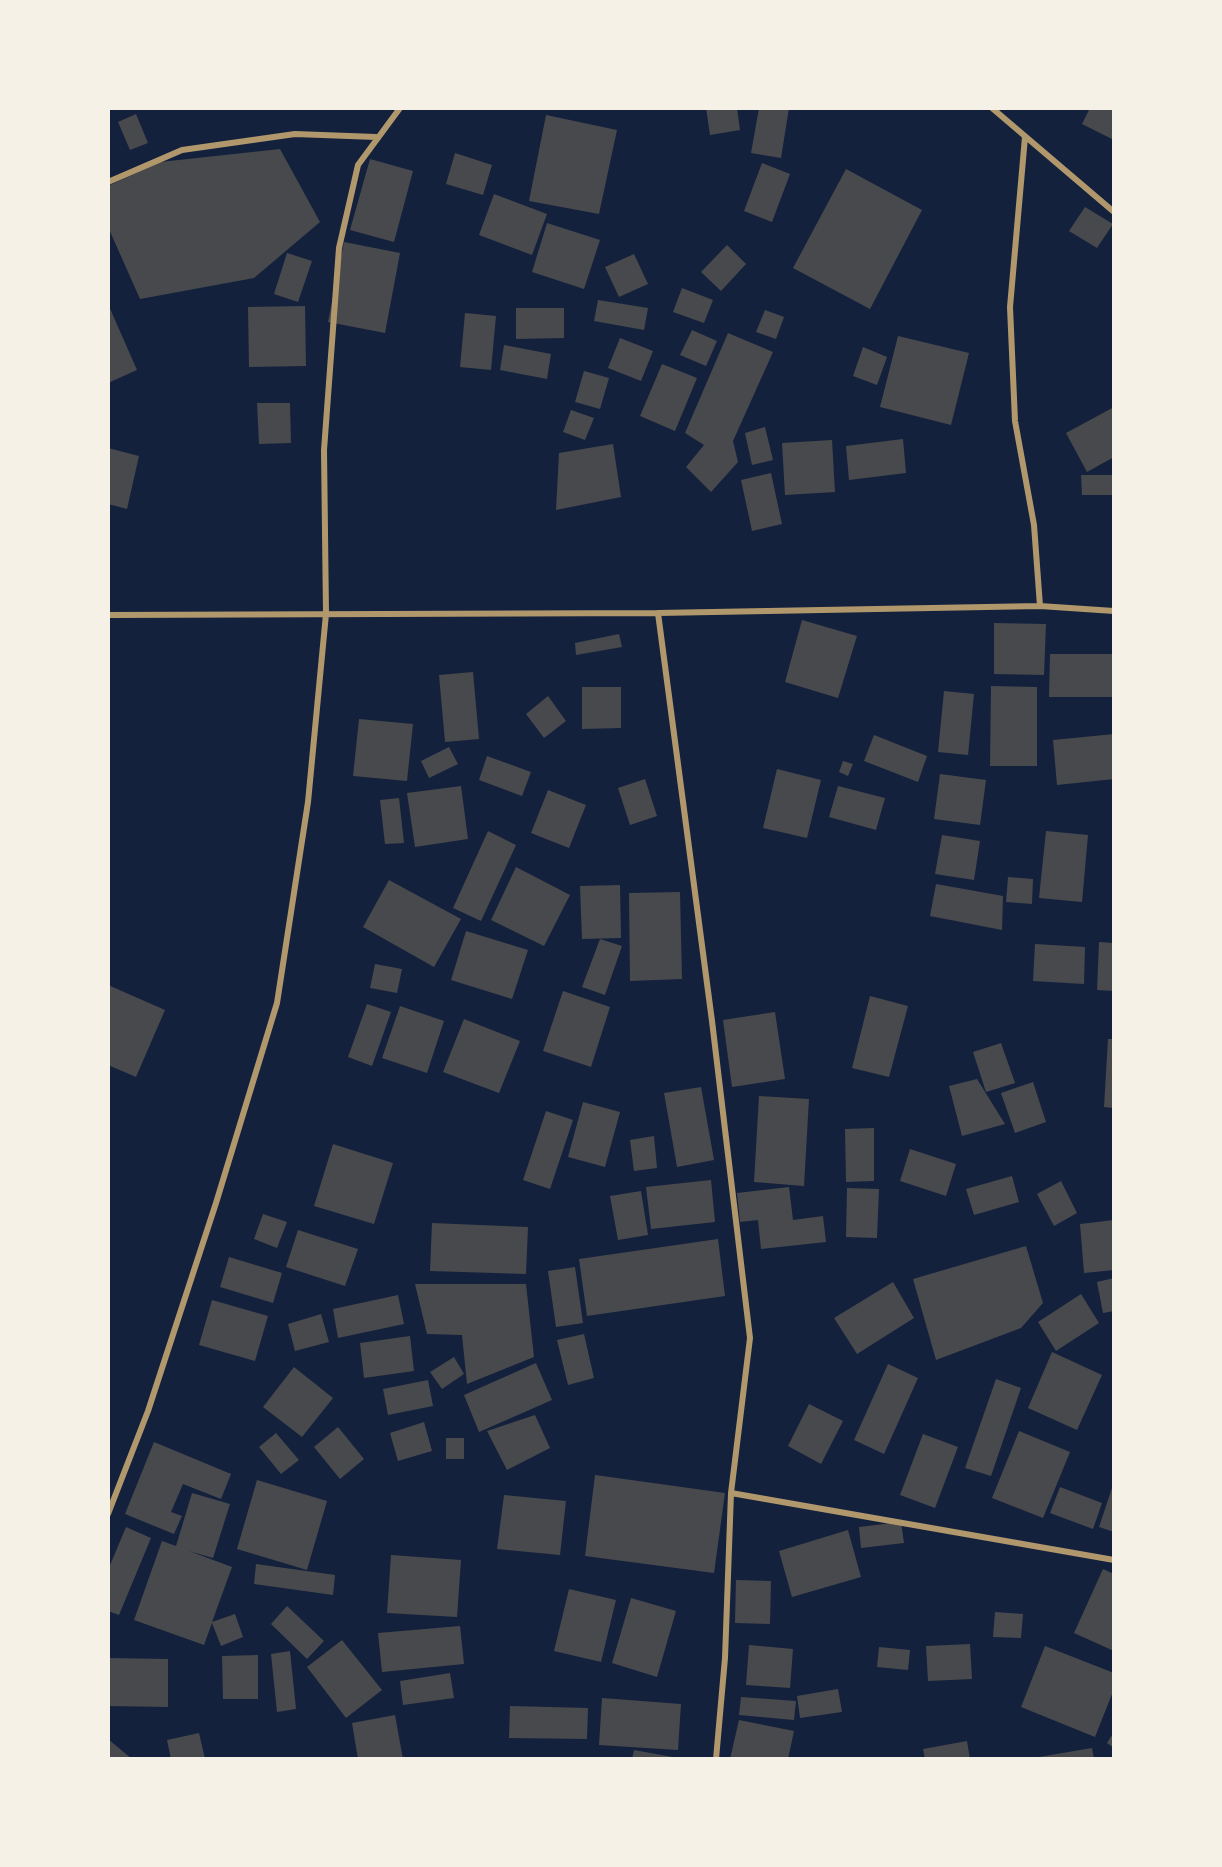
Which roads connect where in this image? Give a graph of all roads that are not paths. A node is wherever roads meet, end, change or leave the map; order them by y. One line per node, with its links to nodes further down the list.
1 (400, 108): 3 (street)
2 (992, 108): 4 (street)
3 (376, 137): 5 (street); 10 (street)
4 (1025, 137): 6 (street); 7 (street)
5 (108, 182)
6 (1114, 212)
7 (1040, 606): 8 (street); 9 (street)
8 (1114, 610)
9 (658, 613): 10 (street); 12 (street)
10 (326, 614): 11 (street); 13 (street)
11 (108, 615)
12 (731, 1493): 14 (street); 15 (street)
13 (108, 1514)
14 (1114, 1560)
15 (716, 1759)

